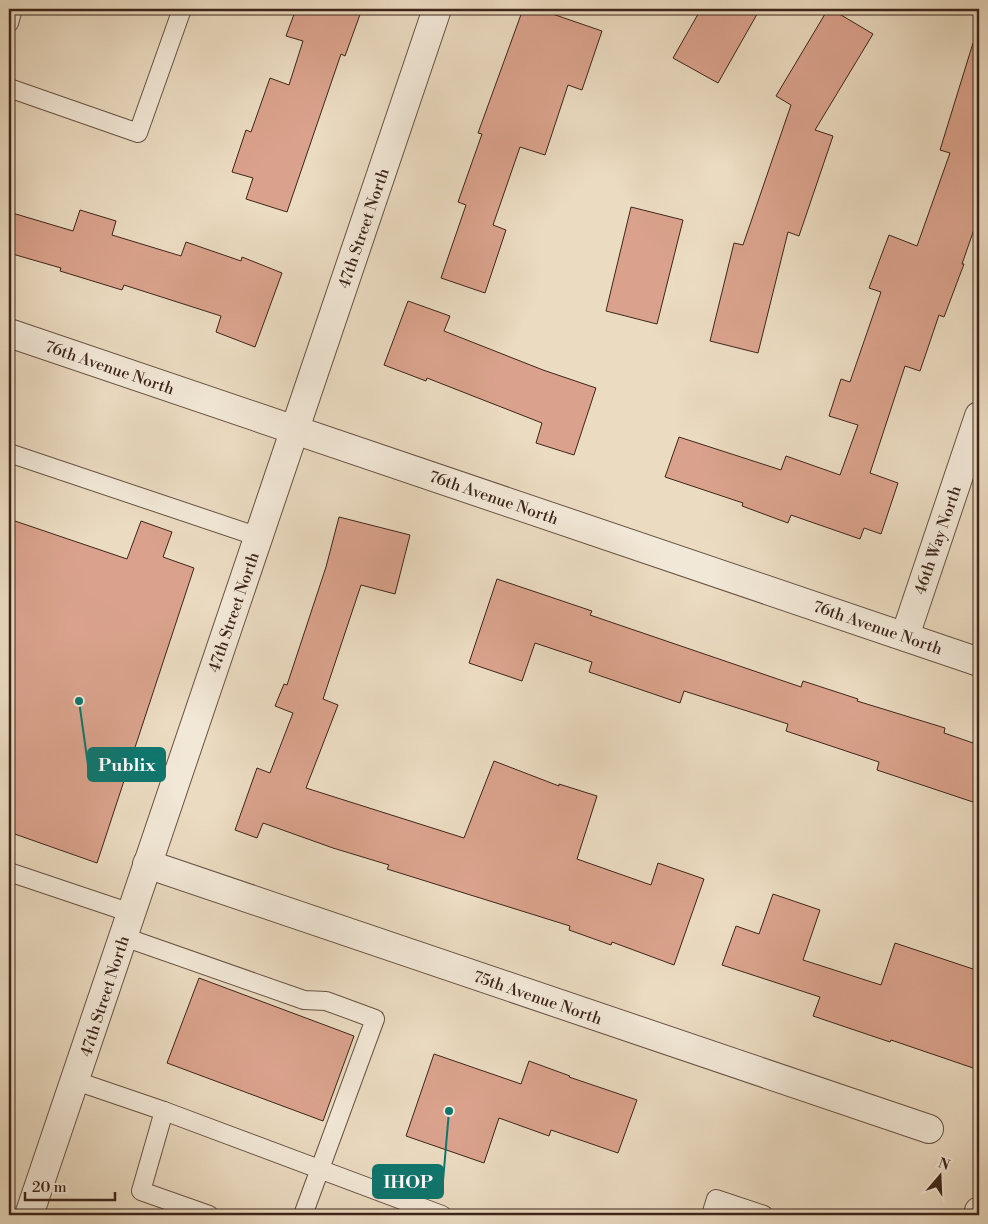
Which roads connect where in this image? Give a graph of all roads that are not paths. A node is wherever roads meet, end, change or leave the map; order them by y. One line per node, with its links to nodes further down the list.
1 (14, 9): 4 (lane)
2 (182, 9): 5 (lane)
3 (437, 9): 8 (street, 47th Street North)
4 (9, 23)
5 (9, 88)
6 (9, 332): 8 (street, 76th Avenue North)
7 (979, 416): 11 (street, 46th Way North)
8 (296, 430): 10 (street, 47th Street North); 11 (street, 76th Avenue North)
9 (9, 453): 10 (lane)
10 (259, 537): 13 (street, 47th Street North)
11 (905, 636): 12 (street, 76th Avenue North)
12 (979, 662)
13 (147, 864): 15 (street, 47th Street North); 18 (street, 75th Avenue North)
14 (9, 872): 15 (lane)
15 (127, 925): 16 (street, 47th Street North); 19 (lane)
16 (76, 1080): 17 (lane); 21 (street, 47th Street North)
17 (164, 1111): 19 (lane); 22 (lane)
18 (929, 1130)
19 (320, 1170): 23 (lane); 24 (lane)
20 (979, 1211): 27 (street)
21 (29, 1215)
22 (209, 1215)
23 (303, 1215)
24 (442, 1215)
25 (711, 1215): 26 (lane)
26 (764, 1215)
27 (978, 1215)

